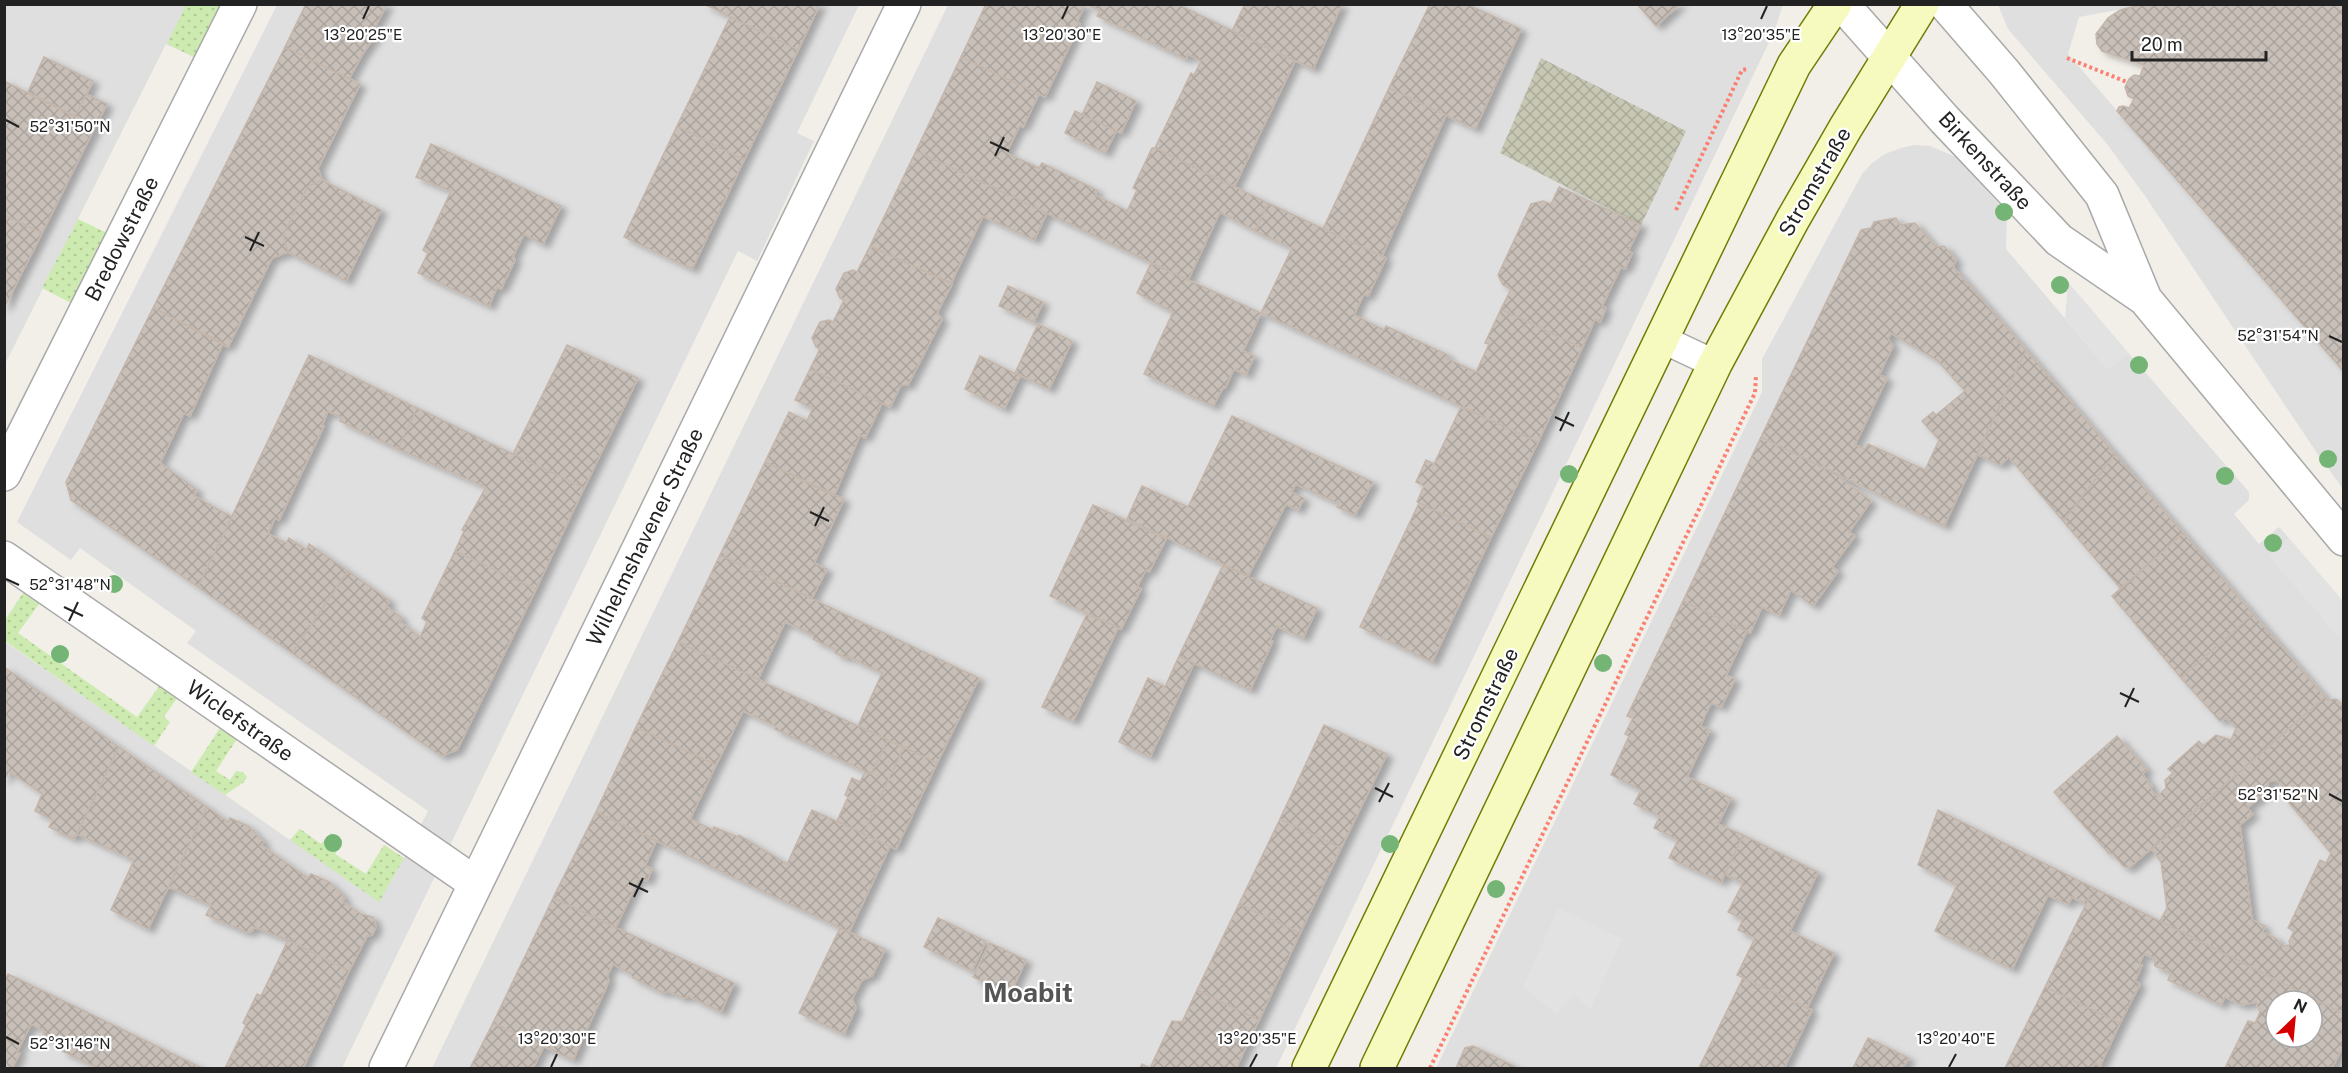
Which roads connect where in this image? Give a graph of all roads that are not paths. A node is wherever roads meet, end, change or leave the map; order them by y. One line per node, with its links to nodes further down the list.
1 (240, 4): 11 (street, Bredowstraße)
2 (904, 4): 14 (street, Wilhelmshavener Straße)
3 (1835, 4): 9 (main road, Stromstraße)
4 (1842, 4): 7 (street, Birkenstraße)
5 (1922, 4): 7 (main road, Stromstraße)
6 (1945, 4): 8 (street, Birkenstraße)
7 (1889, 58): 8 (street, Birkenstraße); 10 (main road, Stromstraße)
8 (2145, 299): 12 (street, Birkenstraße)
9 (1662, 339): 10 (lane); 16 (main road, Stromstraße)
10 (1715, 364): 17 (main road, Stromstraße)
11 (4, 474)
12 (2343, 539)
13 (4, 558): 14 (street, Wiclefstraße)
14 (475, 884): 15 (street, Wilhelmshavener Straße)
15 (386, 1068)
16 (1309, 1068)
17 (1377, 1068)

